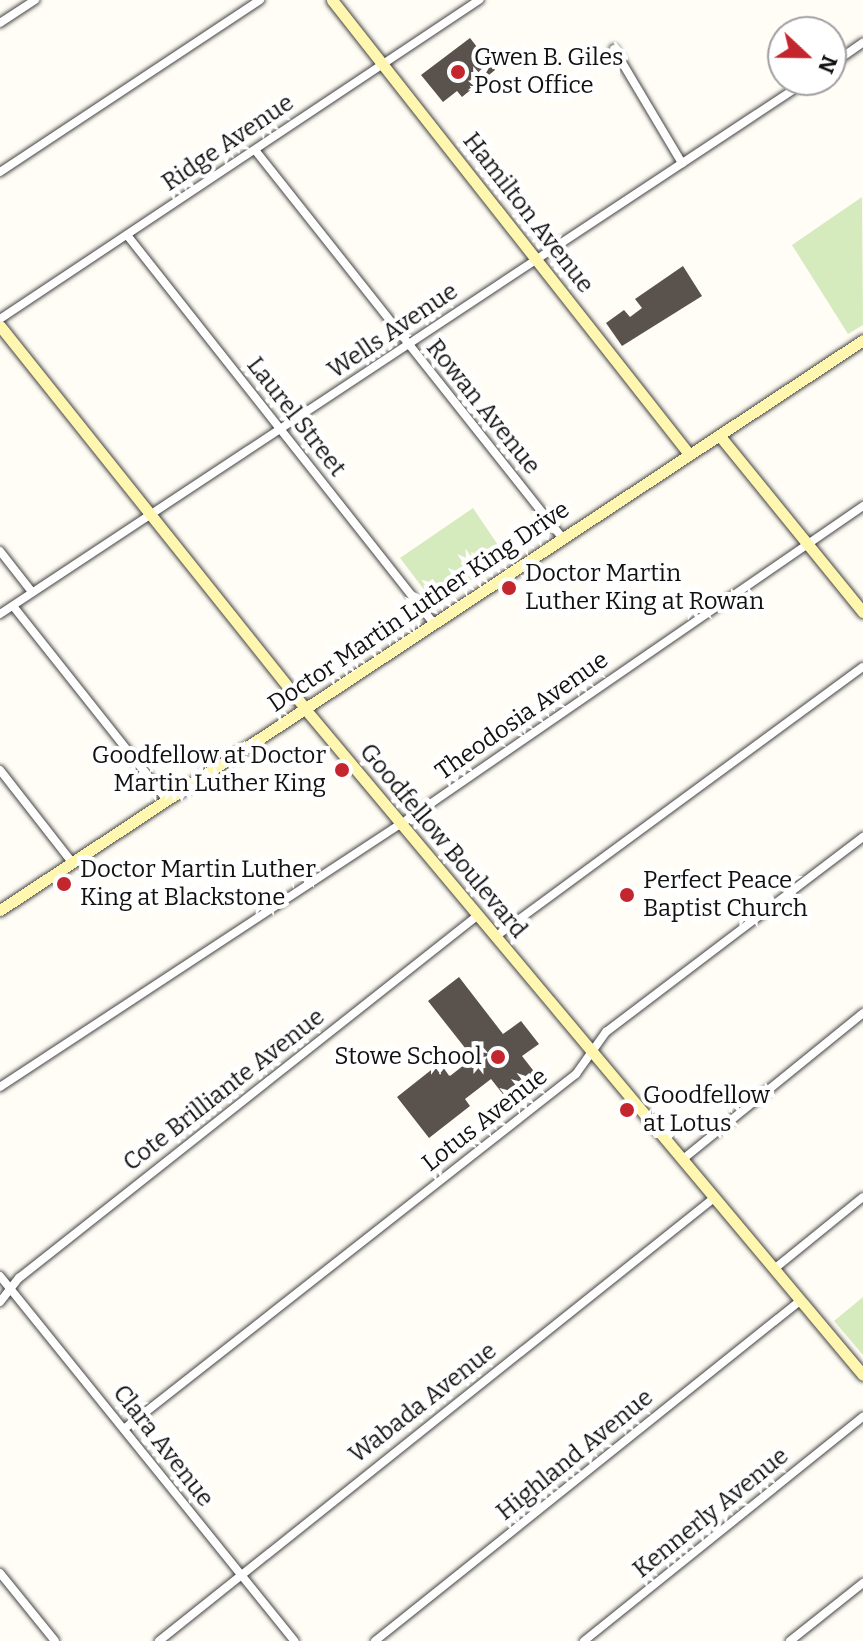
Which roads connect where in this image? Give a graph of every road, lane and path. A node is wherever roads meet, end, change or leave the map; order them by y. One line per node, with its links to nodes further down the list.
1 (35, 0): 5 (street)
2 (260, 0): 11 (street)
3 (332, 0): 7 (main road, Hamilton Avenue)
4 (479, 0): 7 (street, Ridge Avenue)
5 (0, 23)
6 (614, 49): 10 (street)
7 (382, 64): 9 (street, Ridge Avenue); 13 (main road, Hamilton Avenue)
8 (784, 96): 10 (street, Wells Avenue)
9 (255, 150): 12 (street, Ridge Avenue); 17 (street, Rowan Avenue)
10 (682, 163): 13 (street, Wells Avenue)
11 (0, 172)
12 (127, 235): 14 (street, Ridge Avenue); 18 (street, Laurel Street)
13 (537, 258): 17 (street, Wells Avenue); 20 (main road, Hamilton Avenue)
14 (0, 319)
15 (0, 326): 22 (main road, Goodfellow Boulevard)
16 (863, 340): 19 (main road, Doctor Martin Luther King Drive)
17 (407, 344): 18 (street, Wells Avenue); 23 (street, Rowan Avenue)
18 (281, 431): 22 (street, Wells Avenue); 30 (street, Laurel Street)
19 (719, 435): 20 (main road, Doctor Martin Luther King Drive); 24 (main road)
20 (689, 454): 23 (main road, Doctor Martin Luther King Drive)
21 (863, 506): 24 (street, Theodosia Avenue)
22 (150, 515): 26 (street, Wells Avenue); 32 (main road, Goodfellow Boulevard)
23 (562, 537): 30 (main road, Doctor Martin Luther King Drive)
24 (808, 543): 28 (main road); 35 (street, Theodosia Avenue)
25 (0, 551): 26 (street)
26 (32, 592): 27 (street, Wells Avenue)
27 (13, 606): 29 (street, Wells Avenue); 34 (street)
28 (863, 612)
29 (0, 614)
30 (434, 624): 32 (main road, Doctor Martin Luther King Drive)
31 (863, 667): 40 (street)
32 (306, 710): 34 (main road, Doctor Martin Luther King Drive); 35 (main road, Goodfellow Boulevard)
33 (0, 770): 37 (street)
34 (167, 800): 37 (main road, Doctor Martin Luther King Drive)
35 (401, 824): 39 (main road, Goodfellow Boulevard); 43 (street, Theodosia Avenue)
36 (863, 837): 42 (street, Lotus Avenue)
37 (72, 862): 38 (main road, Doctor Martin Luther King Drive)
38 (0, 910)
39 (477, 916): 40 (main road, Goodfellow Boulevard); 49 (street, Cote Brilliante Avenue)
40 (495, 937): 42 (main road, Goodfellow Boulevard)
41 (863, 1013): 44 (street)
42 (592, 1049): 44 (main road, Goodfellow Boulevard); 54 (street, Lotus Avenue)
43 (0, 1087)
44 (683, 1159): 46 (main road, Goodfellow Boulevard)
45 (863, 1197): 47 (street)
46 (714, 1198): 47 (main road, Goodfellow Boulevard); 56 (street, Wabada Avenue)
47 (774, 1269): 50 (main road, Goodfellow Boulevard)
48 (0, 1276): 49 (street, Clara Avenue)
49 (10, 1288): 51 (street, Cote Brilliante Avenue); 54 (street, Clara Avenue)
50 (801, 1300): 52 (main road, Goodfellow Boulevard); 61 (street, Highland Avenue)
51 (0, 1302)
52 (863, 1375)
53 (863, 1417): 62 (street, Kennerly Avenue)
54 (124, 1429): 56 (street, Clara Avenue)
55 (0, 1573): 58 (street)
56 (239, 1574): 59 (street, Wabada Avenue); 60 (street, Clara Avenue)
57 (863, 1583): 63 (street)
58 (55, 1641)
59 (159, 1641)
60 (294, 1641)
61 (375, 1641)
62 (584, 1641)
63 (790, 1641)

